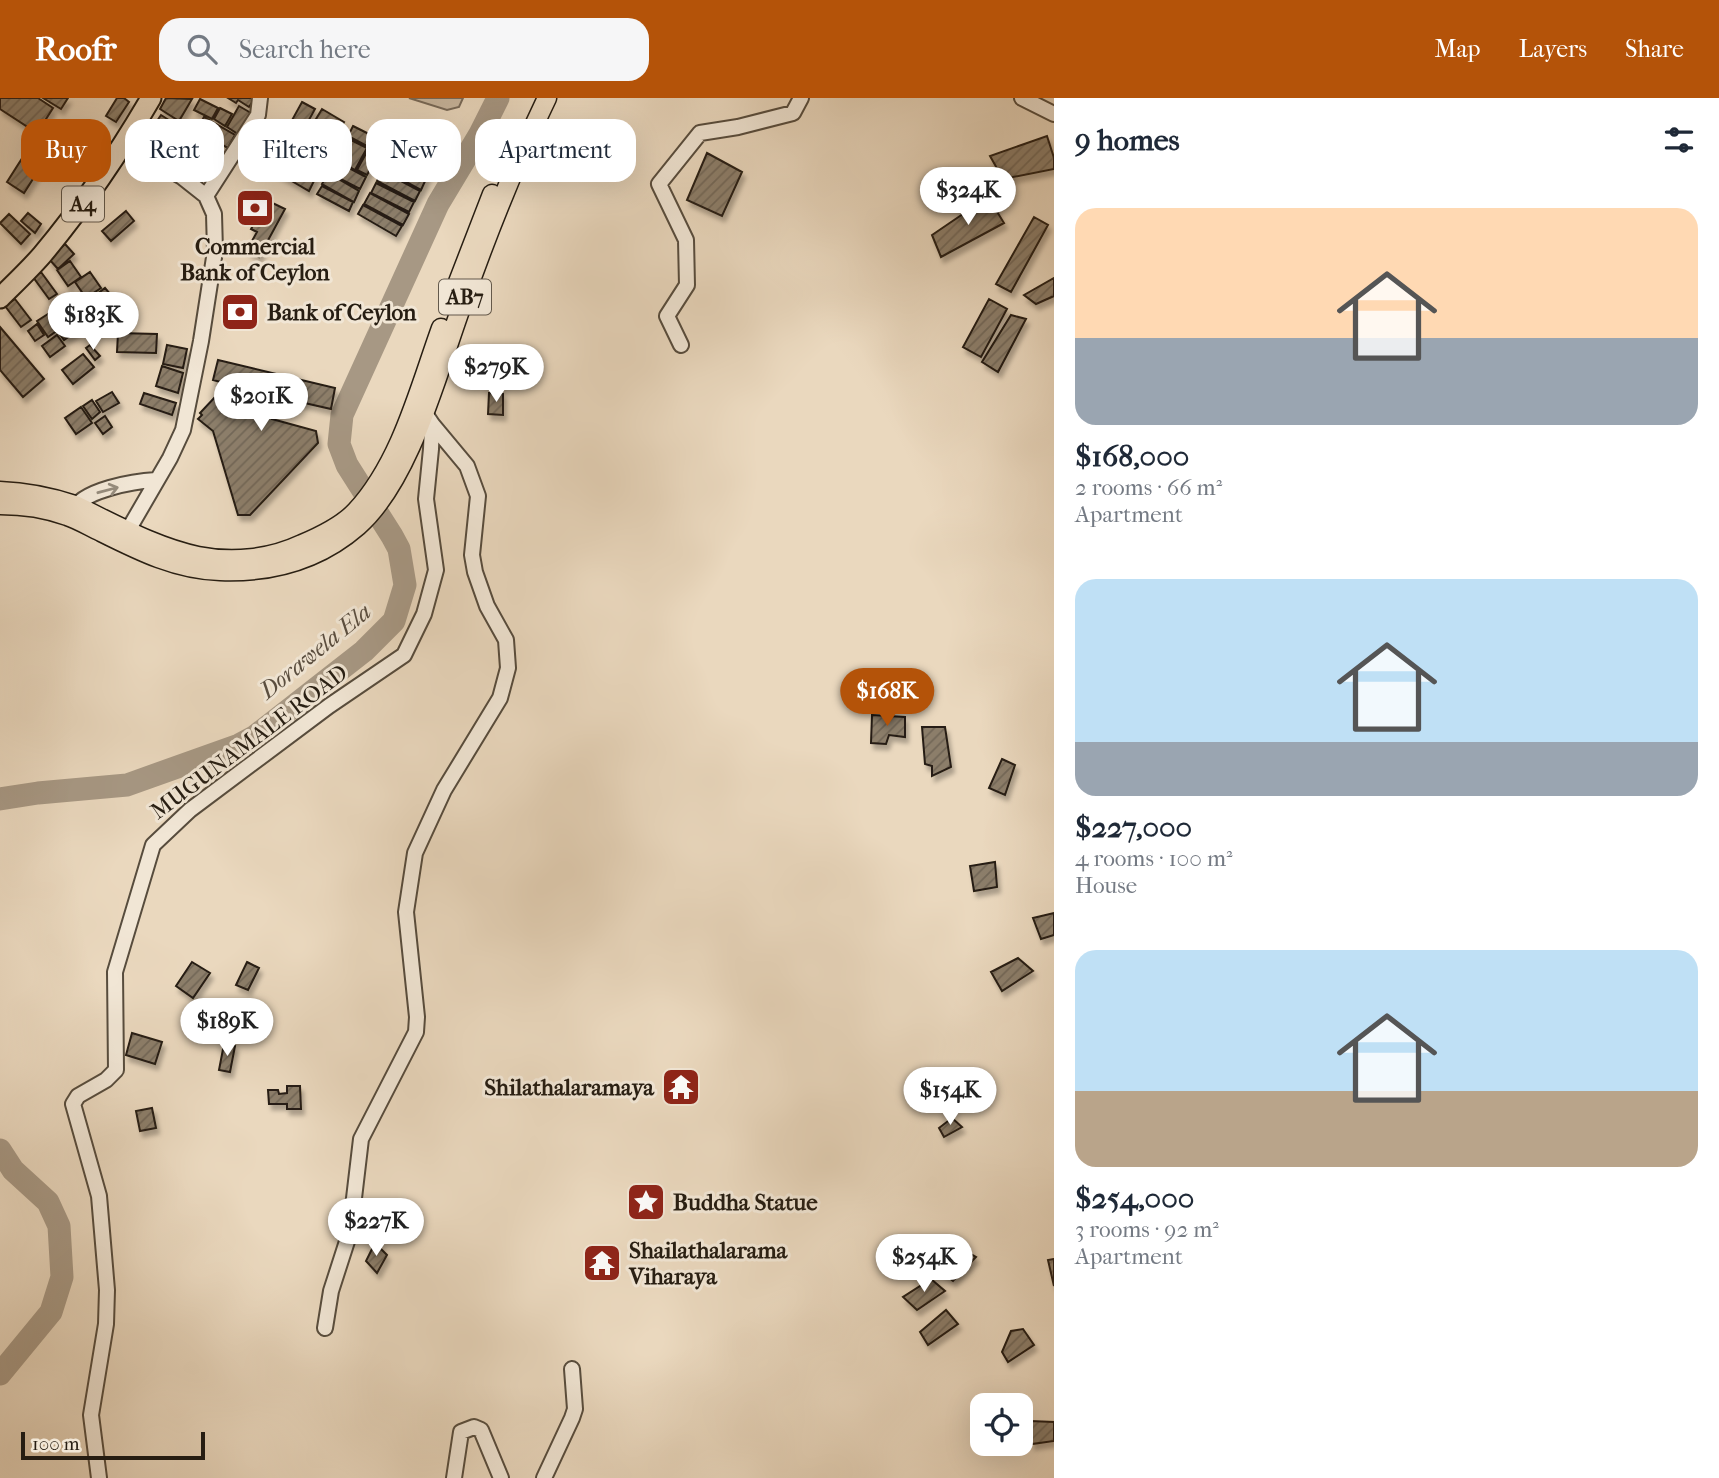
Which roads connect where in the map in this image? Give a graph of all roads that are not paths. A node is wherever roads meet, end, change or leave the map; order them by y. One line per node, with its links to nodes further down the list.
1 (151, 98): 8 (highway, A4)
2 (260, 98): 11 (street)
3 (534, 98): 17 (main road, AB7)
4 (547, 98): 14 (main road, AB7)
5 (801, 98): 13 (street)
6 (1022, 98): 7 (street)
7 (1054, 114)
8 (139, 119)
9 (125, 142): 12 (highway, A4)
10 (188, 182): 11 (street)
11 (206, 196): 15 (street)
12 (0, 298)
13 (681, 345)
14 (428, 418): 17 (main road, AB7); 21 (street); 23 (street, MUGUNAMALE ROAD)
15 (156, 480): 19 (street, one-way to 15); 20 (street)
16 (0, 491): 19 (main road, AB7)
17 (379, 491): 20 (main road, AB7)
18 (0, 505): 19 (main road, AB7)
19 (73, 511): 20 (main road, AB7)
20 (125, 536)
21 (326, 1328)
22 (572, 1369): 26 (street)
23 (99, 1478)
24 (454, 1478): 25 (street)
25 (501, 1478)
26 (544, 1478)

